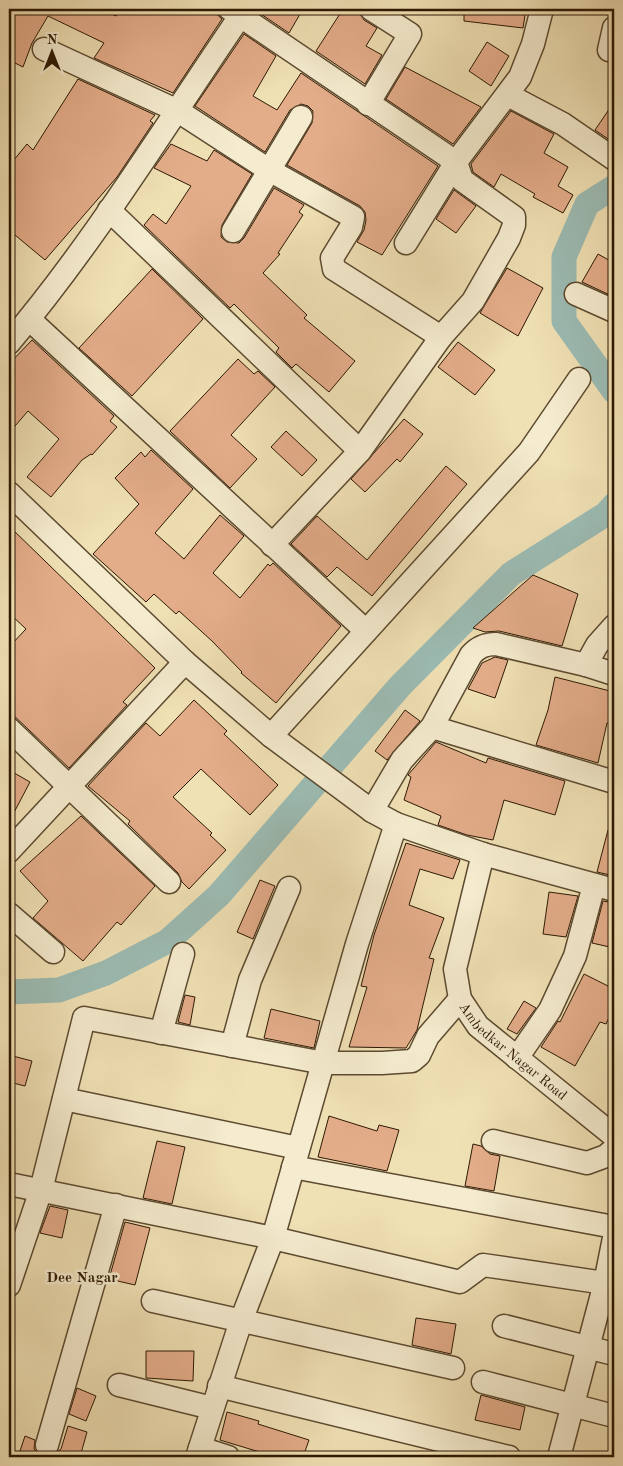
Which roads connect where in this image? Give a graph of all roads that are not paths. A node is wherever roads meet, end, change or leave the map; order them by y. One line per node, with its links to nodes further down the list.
1 (371, 9): 8 (street)
2 (542, 9): 7 (street)
3 (238, 11): 8 (street); 9 (street)
4 (614, 28): 6 (street)
5 (44, 49): 9 (street)
6 (609, 50)
7 (508, 95): 11 (street); 12 (street)
8 (368, 104): 12 (street)
9 (178, 111): 13 (street); 14 (street)
10 (301, 117): 13 (street)
11 (614, 159)
12 (456, 162): 16 (street); 20 (street)
13 (270, 170): 15 (street); 20 (street)
14 (109, 210): 19 (street); 23 (street)
15 (233, 231)
16 (406, 243)
17 (576, 294): 18 (street)
18 (614, 310)
19 (30, 319): 21 (street); 25 (street)
20 (442, 337): 23 (street)
21 (9, 343)
22 (579, 379): 27 (street)
23 (360, 451): 25 (street)
24 (9, 493): 28 (street)
25 (272, 545): 27 (street)
26 (614, 626): 29 (street)
27 (366, 631): 33 (street)
28 (185, 662): 33 (street); 35 (street)
29 (586, 665): 30 (street); 31 (street)
30 (614, 674)
31 (432, 727): 34 (street); 36 (street)
32 (9, 729): 35 (street)
33 (271, 736): 36 (street)
34 (614, 782)
35 (68, 786): 38 (street); 40 (street)
36 (372, 811): 37 (street)
37 (396, 824): 39 (street); 50 (street)
38 (9, 851)
39 (483, 854): 42 (street); 46 (street, Ambedkar Nagar Road)
40 (168, 882)
41 (289, 888): 48 (street)
42 (604, 888): 49 (street)
43 (9, 914): 44 (street)
44 (53, 952)
45 (183, 954): 47 (street)
46 (460, 999): 49 (street, Ambedkar Nagar Road); 50 (street)
47 (161, 1033): 48 (street); 51 (street)
48 (232, 1046): 50 (street)
49 (517, 1058): 52 (street, Ambedkar Nagar Road)
50 (324, 1063): 55 (street)
51 (64, 1098): 55 (street); 57 (street)
52 (614, 1136)
53 (493, 1141): 54 (street)
54 (614, 1149)
55 (295, 1157): 59 (street); 60 (street)
56 (9, 1184): 57 (street)
57 (41, 1190): 58 (street); 63 (street)
58 (116, 1205): 60 (street); 76 (street)
59 (614, 1228)
60 (273, 1238): 62 (street); 65 (street)
61 (614, 1238): 62 (street)
62 (605, 1283): 67 (street)
63 (9, 1285)
64 (153, 1301): 65 (street)
65 (241, 1321): 69 (street); 72 (street)
66 (504, 1326): 67 (street)
67 (589, 1348): 68 (street); 73 (street)
68 (614, 1354)
69 (453, 1368)
70 (483, 1382): 73 (street)
71 (119, 1385): 74 (street)
72 (219, 1386): 74 (street); 79 (street)
73 (573, 1404): 75 (street); 80 (street)
74 (212, 1408): 77 (street)
75 (614, 1416)
76 (47, 1445)
77 (198, 1452): 78 (street)
78 (228, 1457)
79 (509, 1457)
80 (559, 1457)

